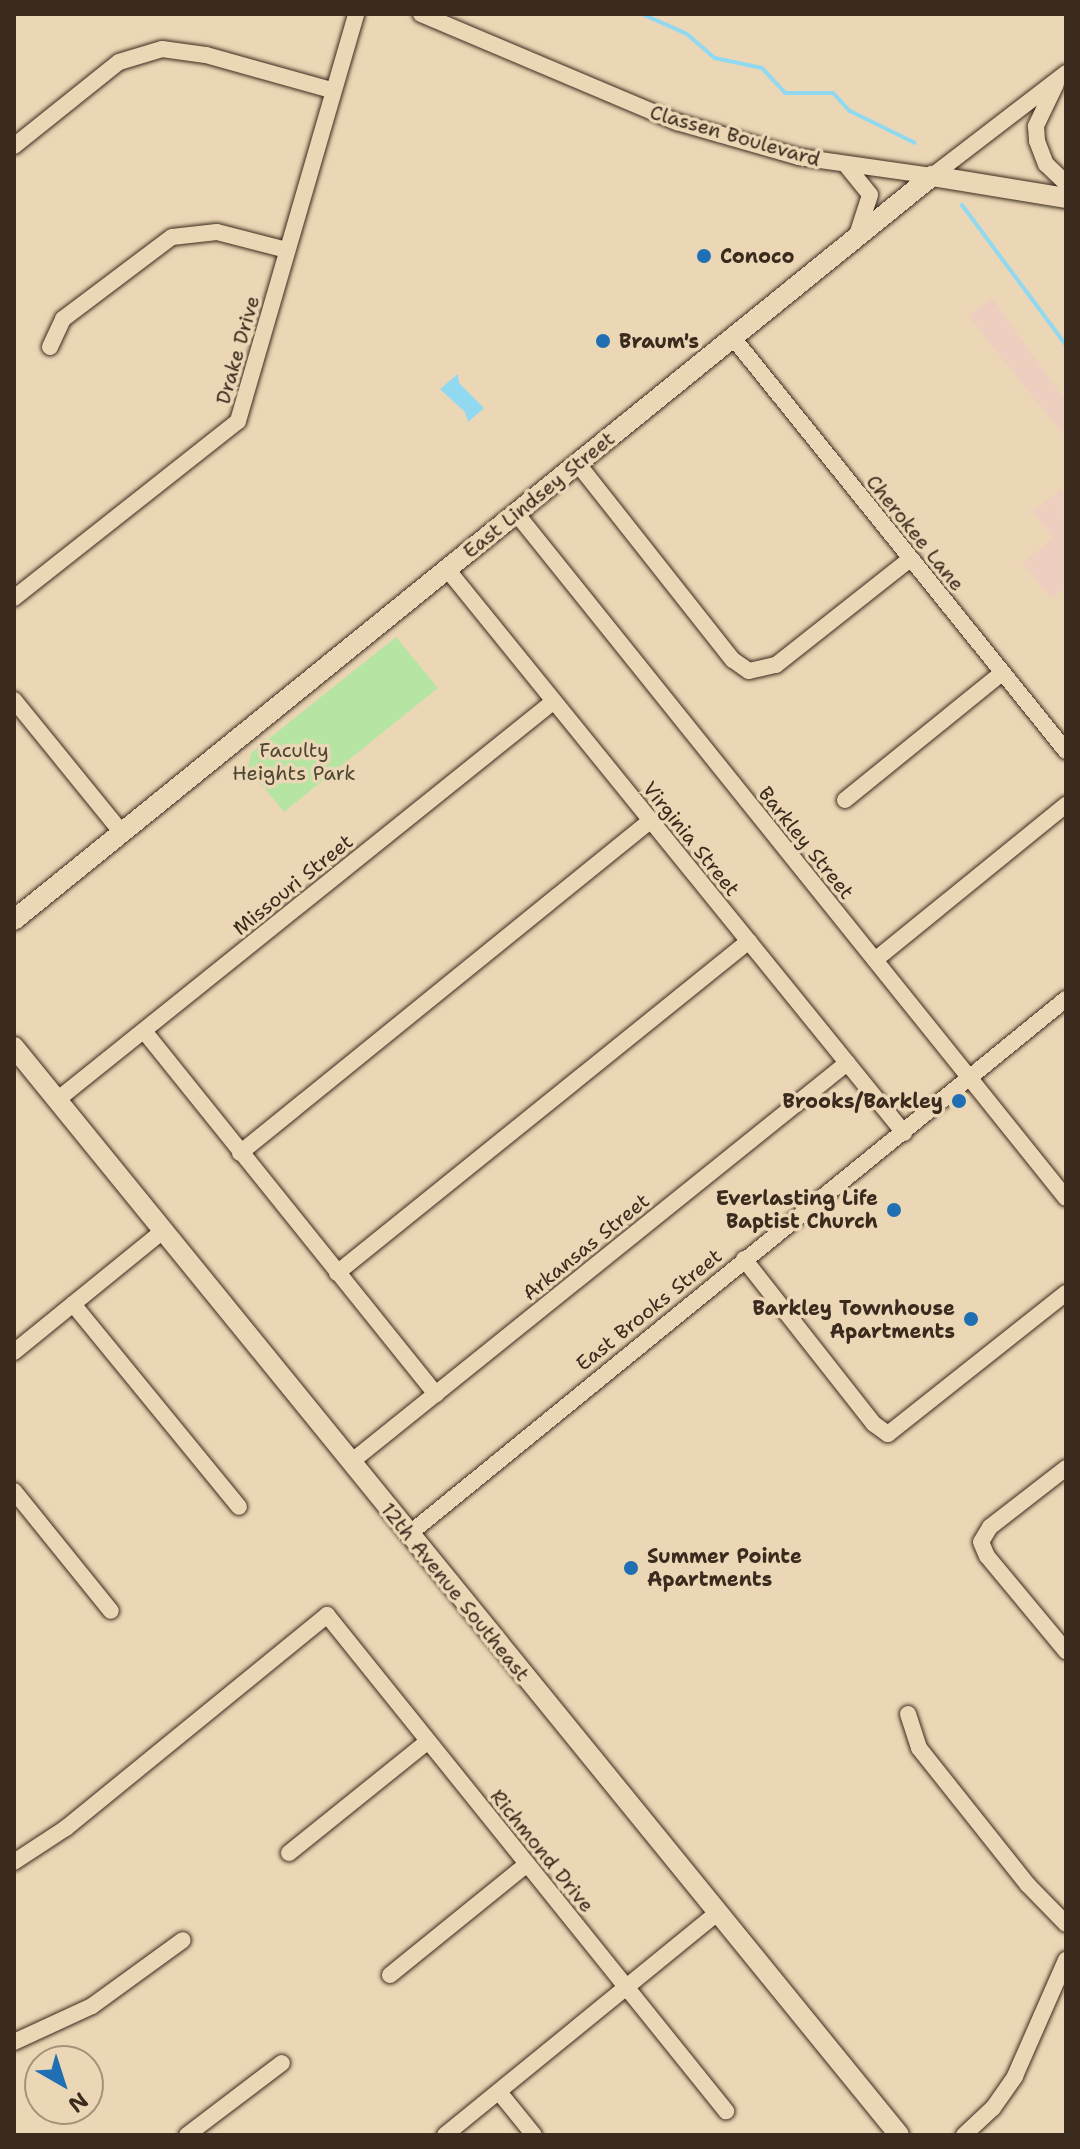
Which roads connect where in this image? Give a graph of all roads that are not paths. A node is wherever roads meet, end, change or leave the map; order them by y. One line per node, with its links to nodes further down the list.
1 (356, 14): 4 (street, Drake Drive)
2 (421, 14): 6 (street, Classen Boulevard)
3 (1062, 76): 7 (street, East Lindsey Street); 8 (street)
4 (331, 90): 5 (street); 11 (street, Drake Drive)
5 (14, 146)
6 (846, 165): 7 (street, Classen Boulevard); 10 (street)
7 (932, 176): 9 (main road, Classen Boulevard); 10 (main road, East Lindsey Street)
8 (1066, 183)
9 (1066, 198)
10 (857, 235): 12 (main road, East Lindsey Street)
11 (287, 250): 13 (street); 18 (street, Drake Drive)
12 (734, 339): 14 (main road, East Lindsey Street); 16 (street, Cherokee Lane)
13 (50, 347)
14 (578, 464): 15 (main road, East Lindsey Street); 16 (street)
15 (516, 513): 17 (main road, East Lindsey Street); 29 (street, Barkley Street)
16 (910, 559): 19 (street, Cherokee Lane)
17 (447, 569): 21 (street, Virginia Street); 26 (main road, East Lindsey Street)
18 (14, 598)
19 (1002, 673): 22 (street, Cherokee Lane); 23 (street)
20 (14, 700): 26 (street)
21 (554, 701): 25 (street, Virginia Street); 31 (street, Missouri Street)
22 (1066, 751)
23 (845, 800)
24 (1066, 805): 29 (street)
25 (650, 821): 28 (street, Virginia Street); 37 (street)
26 (122, 833): 27 (main road, East Lindsey Street)
27 (14, 920)
28 (749, 941): 33 (street, Virginia Street); 41 (street)
29 (875, 960): 34 (street, Barkley Street)
30 (1066, 999): 34 (street, East Brooks Street)
31 (144, 1031): 35 (street, Missouri Street); 37 (street)
32 (14, 1047): 35 (main road, 12th Avenue Southeast)
33 (847, 1063): 36 (street, Virginia Street); 45 (street, Arkansas Street)
34 (970, 1079): 36 (street, East Brooks Street); 38 (street, Barkley Street)
35 (57, 1100): 39 (main road, 12th Avenue Southeast)
36 (904, 1133): 40 (street, East Brooks Street)
37 (240, 1153): 41 (street)
38 (1066, 1198)
39 (163, 1231): 43 (street); 46 (main road, 12th Avenue Southeast)
40 (744, 1259): 42 (street); 50 (street, East Brooks Street)
41 (337, 1273): 45 (street)
42 (1066, 1293)
43 (73, 1304): 44 (street); 49 (street)
44 (14, 1352)
45 (436, 1394): 46 (street, Arkansas Street)
46 (351, 1462): 50 (main road, 12th Avenue Southeast)
47 (1066, 1468): 52 (street)
48 (14, 1491): 51 (street)
49 (239, 1507)
50 (409, 1534): 58 (main road, 12th Avenue Southeast)
51 (111, 1611)
52 (1066, 1651)
53 (908, 1714): 59 (street)
54 (427, 1742): 55 (street); 56 (street, Richmond Drive); 57 (street, Richmond Drive)
55 (289, 1853)
56 (14, 1862)
57 (527, 1864): 62 (street); 63 (street, Richmond Drive)
58 (716, 1914): 63 (street); 71 (main road, 12th Avenue Southeast)
59 (1066, 1924)
60 (183, 1940): 64 (street)
61 (1066, 1960): 72 (street)
62 (390, 1975)
63 (627, 1988): 66 (street); 67 (street, Richmond Drive)
64 (14, 2042)
65 (282, 2063): 68 (street)
66 (499, 2092): 69 (street); 70 (street)
67 (726, 2111)
68 (187, 2135)
69 (445, 2135)
70 (534, 2135)
71 (899, 2135)
72 (964, 2135)

